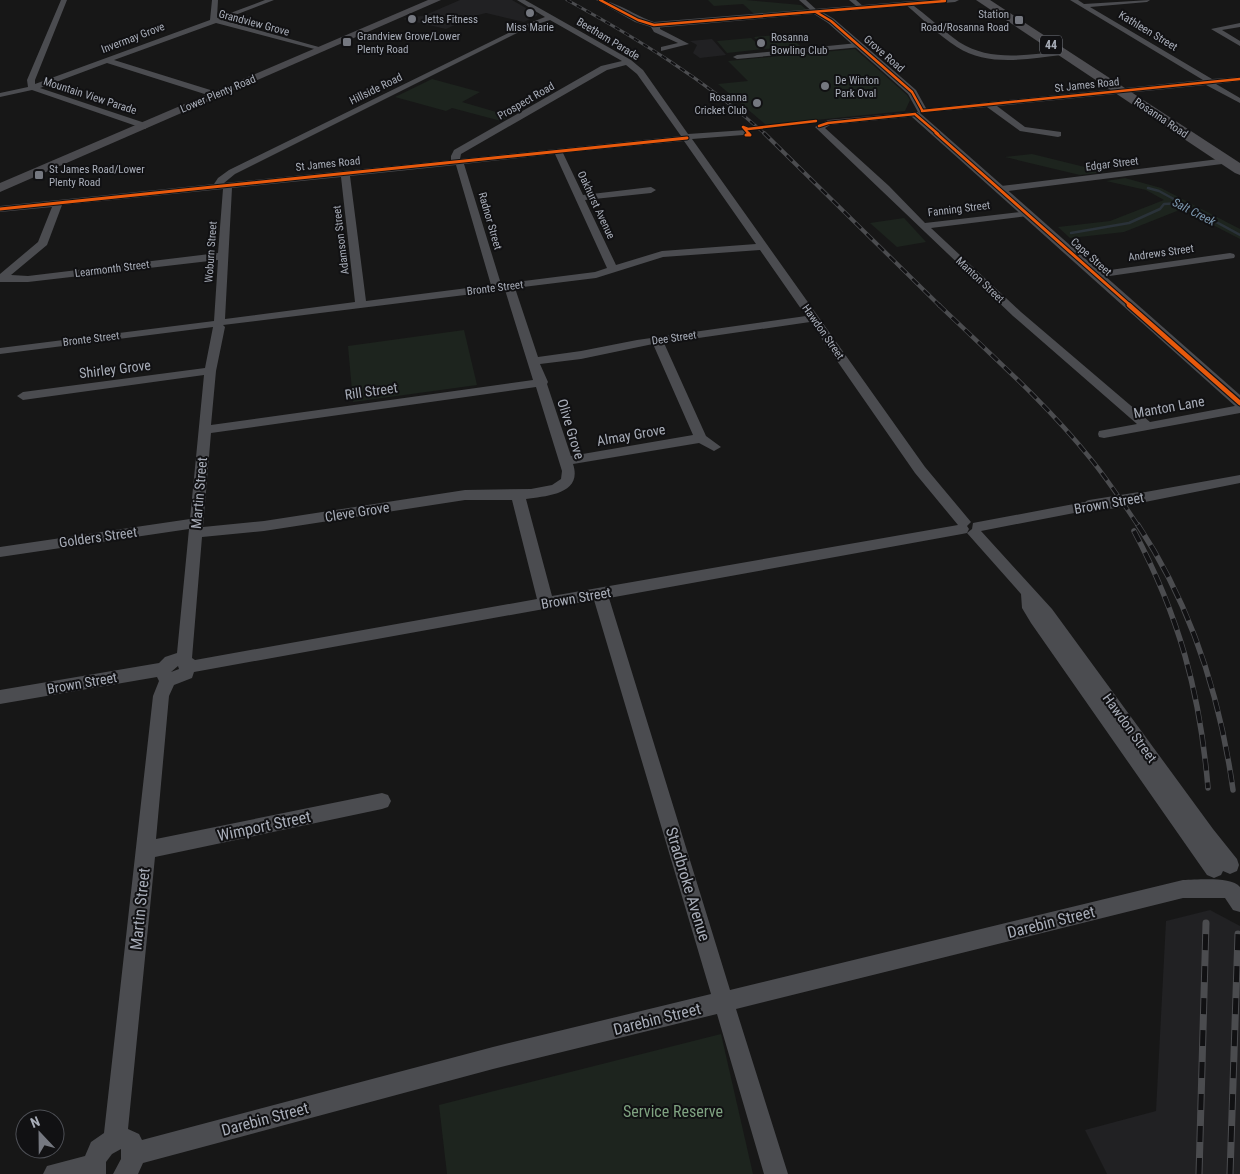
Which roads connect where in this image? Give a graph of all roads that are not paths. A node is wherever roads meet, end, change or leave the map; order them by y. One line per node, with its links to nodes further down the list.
1 (64, 0): 35 (street, Mountain View Parade)
2 (207, 0): 21 (street, Grandview Grove)
3 (215, 0): 21 (street, Grandview Grove)
4 (264, 0): 21 (street, Invermay Grove)
5 (271, 0): 21 (street, Invermay Grove)
6 (436, 0): 28 (main road, Lower Plenty Road)
7 (520, 0): 20 (street, Beetham Parade)
8 (600, 0): 24 (street)
9 (802, 0): 18 (street, Grove Road)
10 (852, 0): 17 (street)
11 (955, 0): 15 (street)
12 (982, 0): 29 (highway, Rosanna Road / 44)
13 (1074, 0): 16 (street, Kathleen Street)
14 (1147, 0): 16 (street)
15 (908, 4): 17 (street); 29 (street)
16 (1084, 6): 34 (street, Kathleen Street)
17 (862, 8): 18 (street)
18 (816, 12): 19 (street); 22 (street, Grove Road)
19 (794, 14): 22 (street); 24 (street)
20 (548, 16): 32 (street, Beetham Parade); 52 (street, Hillside Road)
21 (212, 21): 28 (street, Grandview Grove); 31 (street, Invermay Grove)
22 (830, 22): 26 (street, Grove Road)
23 (1240, 25): 25 (street)
24 (656, 27): 27 (street)
25 (1240, 44)
26 (858, 45): 30 (street); 41 (street, Grove Road)
27 (664, 49)
28 (319, 51): 37 (main road, Lower Plenty Road)
29 (1062, 53): 36 (highway, Rosanna Road / 44)
30 (737, 57)
31 (106, 60): 35 (street, Invermay Grove); 37 (street)
32 (631, 64): 46 (street, Beetham Parade); 48 (street, Prospect Road)
33 (1240, 79): 34 (street, St James Road)
34 (1209, 82): 36 (street, St James Road); 39 (street, Kathleen Street)
35 (34, 88): 38 (street, Invermay Grove); 42 (street, Mountain View Parade)
36 (1120, 91): 40 (street, St James Road); 49 (highway, Rosanna Road / 44)
37 (217, 94): 42 (main road, Lower Plenty Road)
38 (0, 95)
39 (1240, 102)
40 (990, 105): 41 (street, St James Road); 45 (street)
41 (921, 113): 43 (street, St James Road); 54 (street, Cape Street)
42 (145, 126): 53 (main road, Lower Plenty Road)
43 (820, 126): 60 (street, Manton Street)
44 (743, 132): 46 (street, St James Road)
45 (1058, 134)
46 (686, 137): 47 (street, St James Road); 61 (street, Hawdon Street)
47 (557, 150): 48 (street, St James Road); 56 (street, Oakhurst Avenue)
48 (459, 161): 51 (street, St James Road); 67 (street, Radnor Street)
49 (1227, 162): 50 (highway, Rosanna Road / 44); 54 (street, Edgar Street)
50 (1240, 170)
51 (345, 173): 52 (street, St James Road); 68 (street, Adamson Street)
52 (219, 186): 57 (street, St James Road); 62 (street, Woburn Street)
53 (0, 188)
54 (1001, 189): 59 (street, Cape Street)
55 (651, 190): 56 (street)
56 (579, 198): 64 (street, Oakhurst Avenue)
57 (58, 203): 58 (street, St James Road); 66 (street)
58 (0, 209)
59 (1027, 213): 60 (street, Fanning Street); 65 (street, Cape Street)
60 (923, 226): 79 (street, Manton Street)
61 (763, 247): 64 (street, Bronte Street); 69 (street, Hawdon Street)
62 (222, 256): 66 (street, Learmonth Street); 70 (street, Woburn Street)
63 (1230, 256): 65 (street, Andrews Street)
64 (613, 270): 67 (street, Bronte Street)
65 (1096, 275): 77 (street, Cape Street)
66 (0, 278)
67 (503, 287): 68 (street, Bronte Street); 73 (street, Olive Grove)
68 (361, 305): 70 (street, Bronte Street)
69 (813, 318): 71 (street, Dee Street); 88 (street, Hawdon Street)
70 (219, 323): 72 (street, Bronte Street); 74 (street, Martin Street)
71 (657, 341): 73 (street, Dee Street); 82 (street)
72 (0, 351)
73 (535, 361): 75 (street, Olive Grove)
74 (210, 371): 76 (street, Shirley Grove); 80 (street, Martin Street)
75 (542, 382): 80 (street, Rill Street); 84 (street, Olive Grove)
76 (23, 396)
77 (1240, 403)
78 (1240, 409): 79 (street, Manton Lane)
79 (1147, 426): 81 (street, Manton Lane)
80 (204, 430): 87 (street, Martin Street)
81 (1104, 434)
82 (702, 438): 83 (street); 84 (street, Almay Grove)
83 (714, 447)
84 (566, 461): 86 (street, Olive Grove)
85 (1240, 479): 88 (street, Brown Street, bridge)
86 (518, 495): 87 (street, Cleve Grove); 91 (street)
87 (196, 528): 89 (street, Golders Street); 92 (street, Martin Street)
88 (969, 528): 90 (street, Brown Street); 97 (street, Hawdon Street)
89 (0, 552)
90 (600, 594): 91 (street, Brown Street); 100 (street, Stradbroke Avenue)
91 (546, 603): 92 (street, Brown Street)
92 (186, 663): 93 (street, Brown Street)
93 (165, 674): 94 (street, Brown Street); 96 (street, Martin Street)
94 (0, 697)
95 (382, 801): 96 (street, Wimport Street)
96 (146, 850): 101 (street, Martin Street)
97 (1228, 869): 98 (street, Darebin Street); 99 (street, Hawdon Street)
98 (1183, 890): 99 (street, Darebin Street); 100 (street, Darebin Street)
99 (1234, 893)
100 (724, 1003): 102 (street, Darebin Street); 105 (street, Stradbroke Avenue)
101 (115, 1140): 102 (street); 103 (street)
102 (129, 1164)
103 (94, 1169): 104 (street)
104 (55, 1174)
105 (776, 1174)

